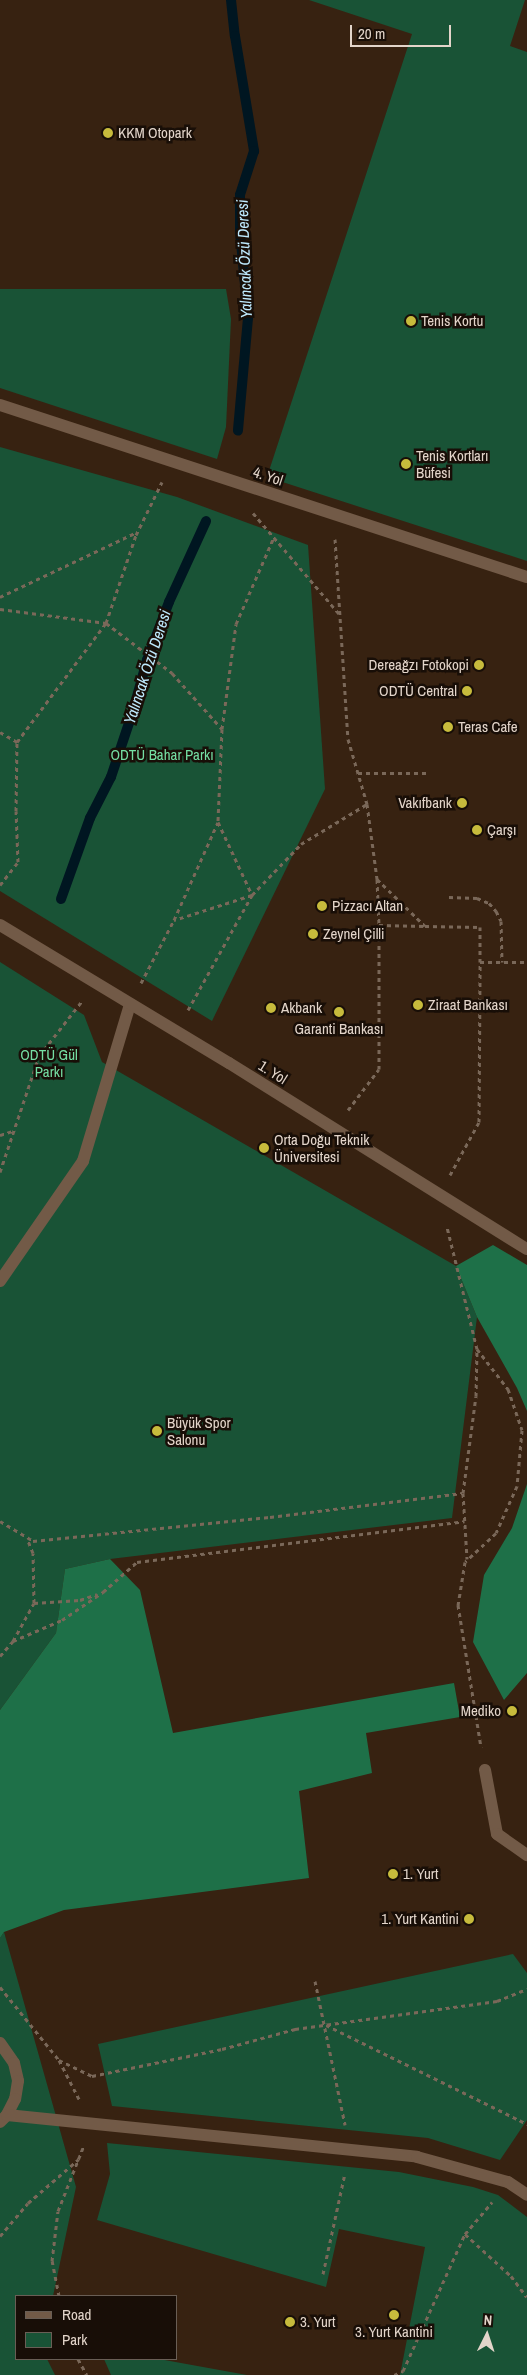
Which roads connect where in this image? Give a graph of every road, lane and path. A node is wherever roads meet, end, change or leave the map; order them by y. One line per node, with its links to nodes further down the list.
1 (0, 406): 2 (street, 4. Yol)
2 (173, 462): 3 (street, 4. Yol); 5 (path)
3 (224, 478): 4 (street, 4. Yol); 6 (path)
4 (334, 514): 7 (street, 4. Yol); 10 (path)
5 (137, 532): 8 (path); 11 (path)
6 (274, 537): 10 (path); 12 (path)
7 (527, 577)
8 (0, 596)
9 (0, 609): 11 (path)
10 (340, 616): 16 (path)
11 (106, 624): 12 (path); 14 (path)
12 (222, 730): 18 (path)
13 (0, 732): 14 (path)
14 (17, 742): 20 (path)
15 (426, 773): 16 (path)
16 (358, 774): 17 (path)
17 (367, 804): 19 (path); 21 (path)
18 (218, 822): 21 (path); 23 (path)
19 (378, 880): 25 (path); 26 (path)
20 (0, 885)
21 (252, 895): 23 (path); 32 (path)
22 (448, 898): 28 (path)
23 (174, 920): 31 (path)
24 (0, 925): 30 (street, 1. Yol)
25 (380, 925): 26 (path); 33 (path)
26 (425, 926): 27 (path)
27 (480, 962): 28 (path); 37 (path)
28 (502, 962): 29 (path)
29 (527, 962)
30 (96, 984): 31 (street, 1. Yol); 34 (path)
31 (130, 1004): 32 (street, 1. Yol); 39 (street)
32 (176, 1031): 33 (street, 1. Yol)
33 (334, 1129): 37 (street, 1. Yol)
34 (15, 1130): 35 (path); 36 (path)
35 (0, 1135)
36 (0, 1172)
37 (439, 1196): 38 (street, 1. Yol); 40 (path)
38 (527, 1249)
39 (0, 1280)
40 (477, 1349): 41 (path); 45 (path)
41 (463, 1493): 43 (path); 44 (path)
42 (0, 1521): 44 (path)
43 (464, 1521): 45 (path); 46 (path)
44 (26, 1538): 47 (path)
45 (467, 1559): 50 (path)
46 (103, 1592): 47 (path); 48 (path)
47 (34, 1603): 48 (path)
48 (13, 1641): 49 (path)
49 (0, 1656)
50 (485, 1770): 51 (street)
51 (527, 1855)
52 (315, 1981): 55 (path)
53 (0, 1987): 57 (path)
54 (527, 1989): 55 (path)
55 (325, 2025): 57 (path); 60 (path); 61 (path)
56 (0, 2043): 58 (street)
57 (59, 2060): 59 (path)
58 (4, 2119): 59 (street)
59 (92, 2124): 61 (street)
60 (527, 2124)
61 (350, 2150): 62 (street); 66 (path)
62 (508, 2182): 63 (street); 64 (path)
63 (527, 2195)
64 (465, 2234): 68 (path); 71 (path)
65 (0, 2236): 67 (path)
66 (323, 2274)
67 (59, 2295)
68 (527, 2297)
69 (79, 2360): 70 (path)
70 (87, 2375)
71 (394, 2375)

